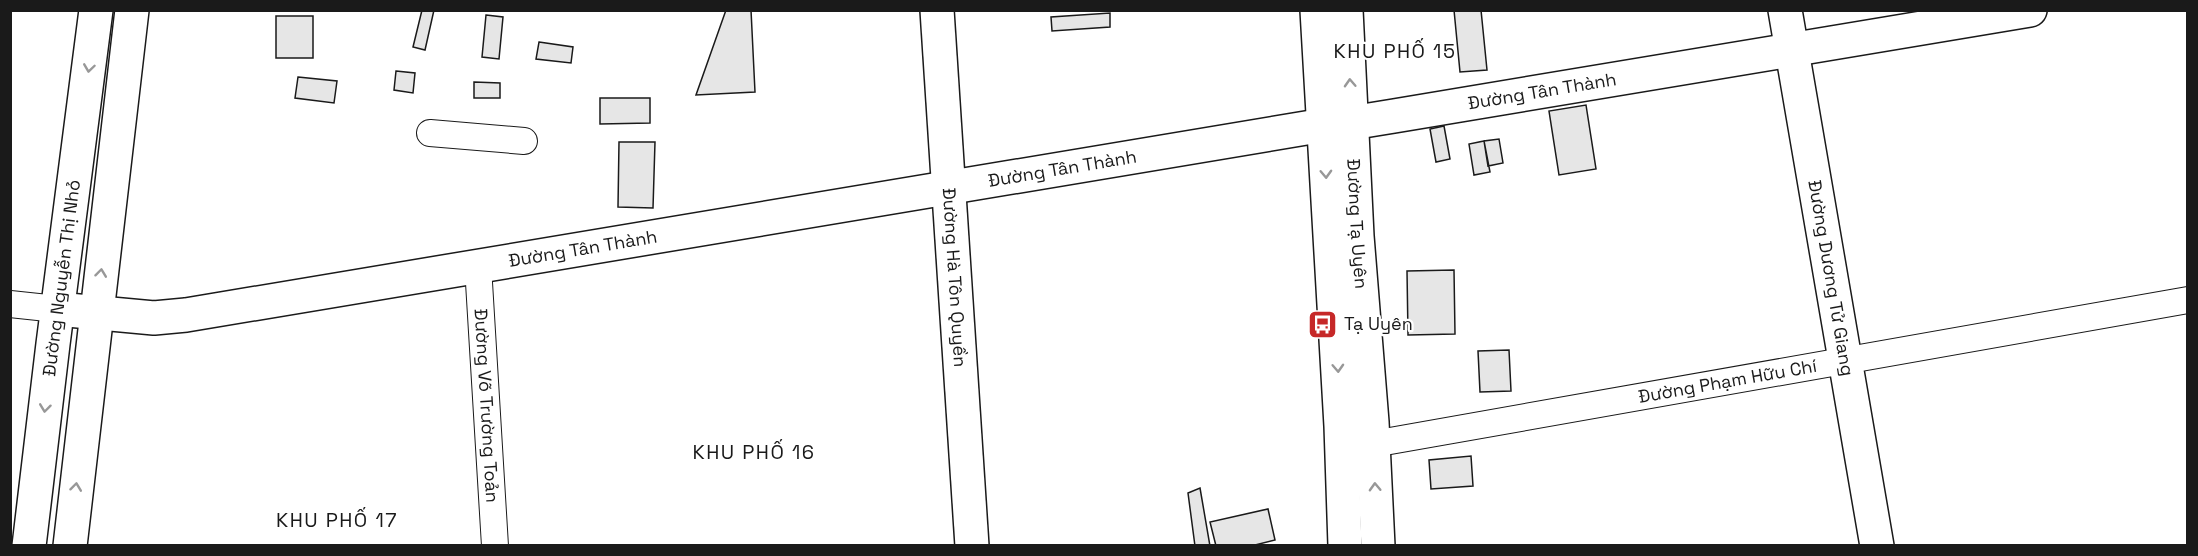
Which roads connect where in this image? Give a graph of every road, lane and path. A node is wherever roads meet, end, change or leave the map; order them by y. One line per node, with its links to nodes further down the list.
1 (96, 10): 16 (street, Đường Nguyễn Thị Nhỏ, one-way to 16)
2 (132, 10): 17 (street, Đường Nguyễn Thị Nhỏ, one-way to 2)
3 (937, 10): 12 (street, Đường Hà Tôn Quyền)
4 (1317, 10): 9 (street, Đường Tạ Uyên)
5 (1346, 10): 9 (street, Đường Tạ Uyên, one-way to 5)
6 (1785, 10): 8 (street, Đường Dương Tử Giang)
7 (2030, 10): 8 (street, Đường Tân Thành)
8 (1792, 50): 9 (street, Đường Tân Thành); 18 (street, Đường Dương Tử Giang)
9 (1338, 124): 12 (street, Đường Tân Thành); 19 (street, Đường Tạ Uyên)
10 (430, 133): 11 (street)
11 (524, 141)
12 (949, 187): 13 (street, Đường Tân Thành); 24 (street, Đường Hà Tôn Quyền)
13 (478, 266): 17 (street, Đường Tân Thành); 23 (street, Đường Võ Trường Toản)
14 (2187, 300): 18 (street, Đường Phạm Hữu Chí)
15 (10, 304): 16 (street)
16 (57, 309): 17 (street, Đường Tân Thành); 21 (street, Đường Nguyễn Thị Nhỏ, one-way to 21)
17 (96, 314): 22 (street, Đường Nguyễn Thị Nhỏ, one-way to 17)
18 (1845, 360): 19 (street, Đường Phạm Hữu Chí); 20 (street, Đường Dương Tử Giang)
19 (1358, 447): 25 (street, Đường Tạ Uyên); 26 (street, Đường Tạ Uyên, one-way to 19)
20 (1875, 545)
21 (29, 546)
22 (70, 546)
23 (495, 546)
24 (972, 546)
25 (1345, 546)
26 (1378, 546)

